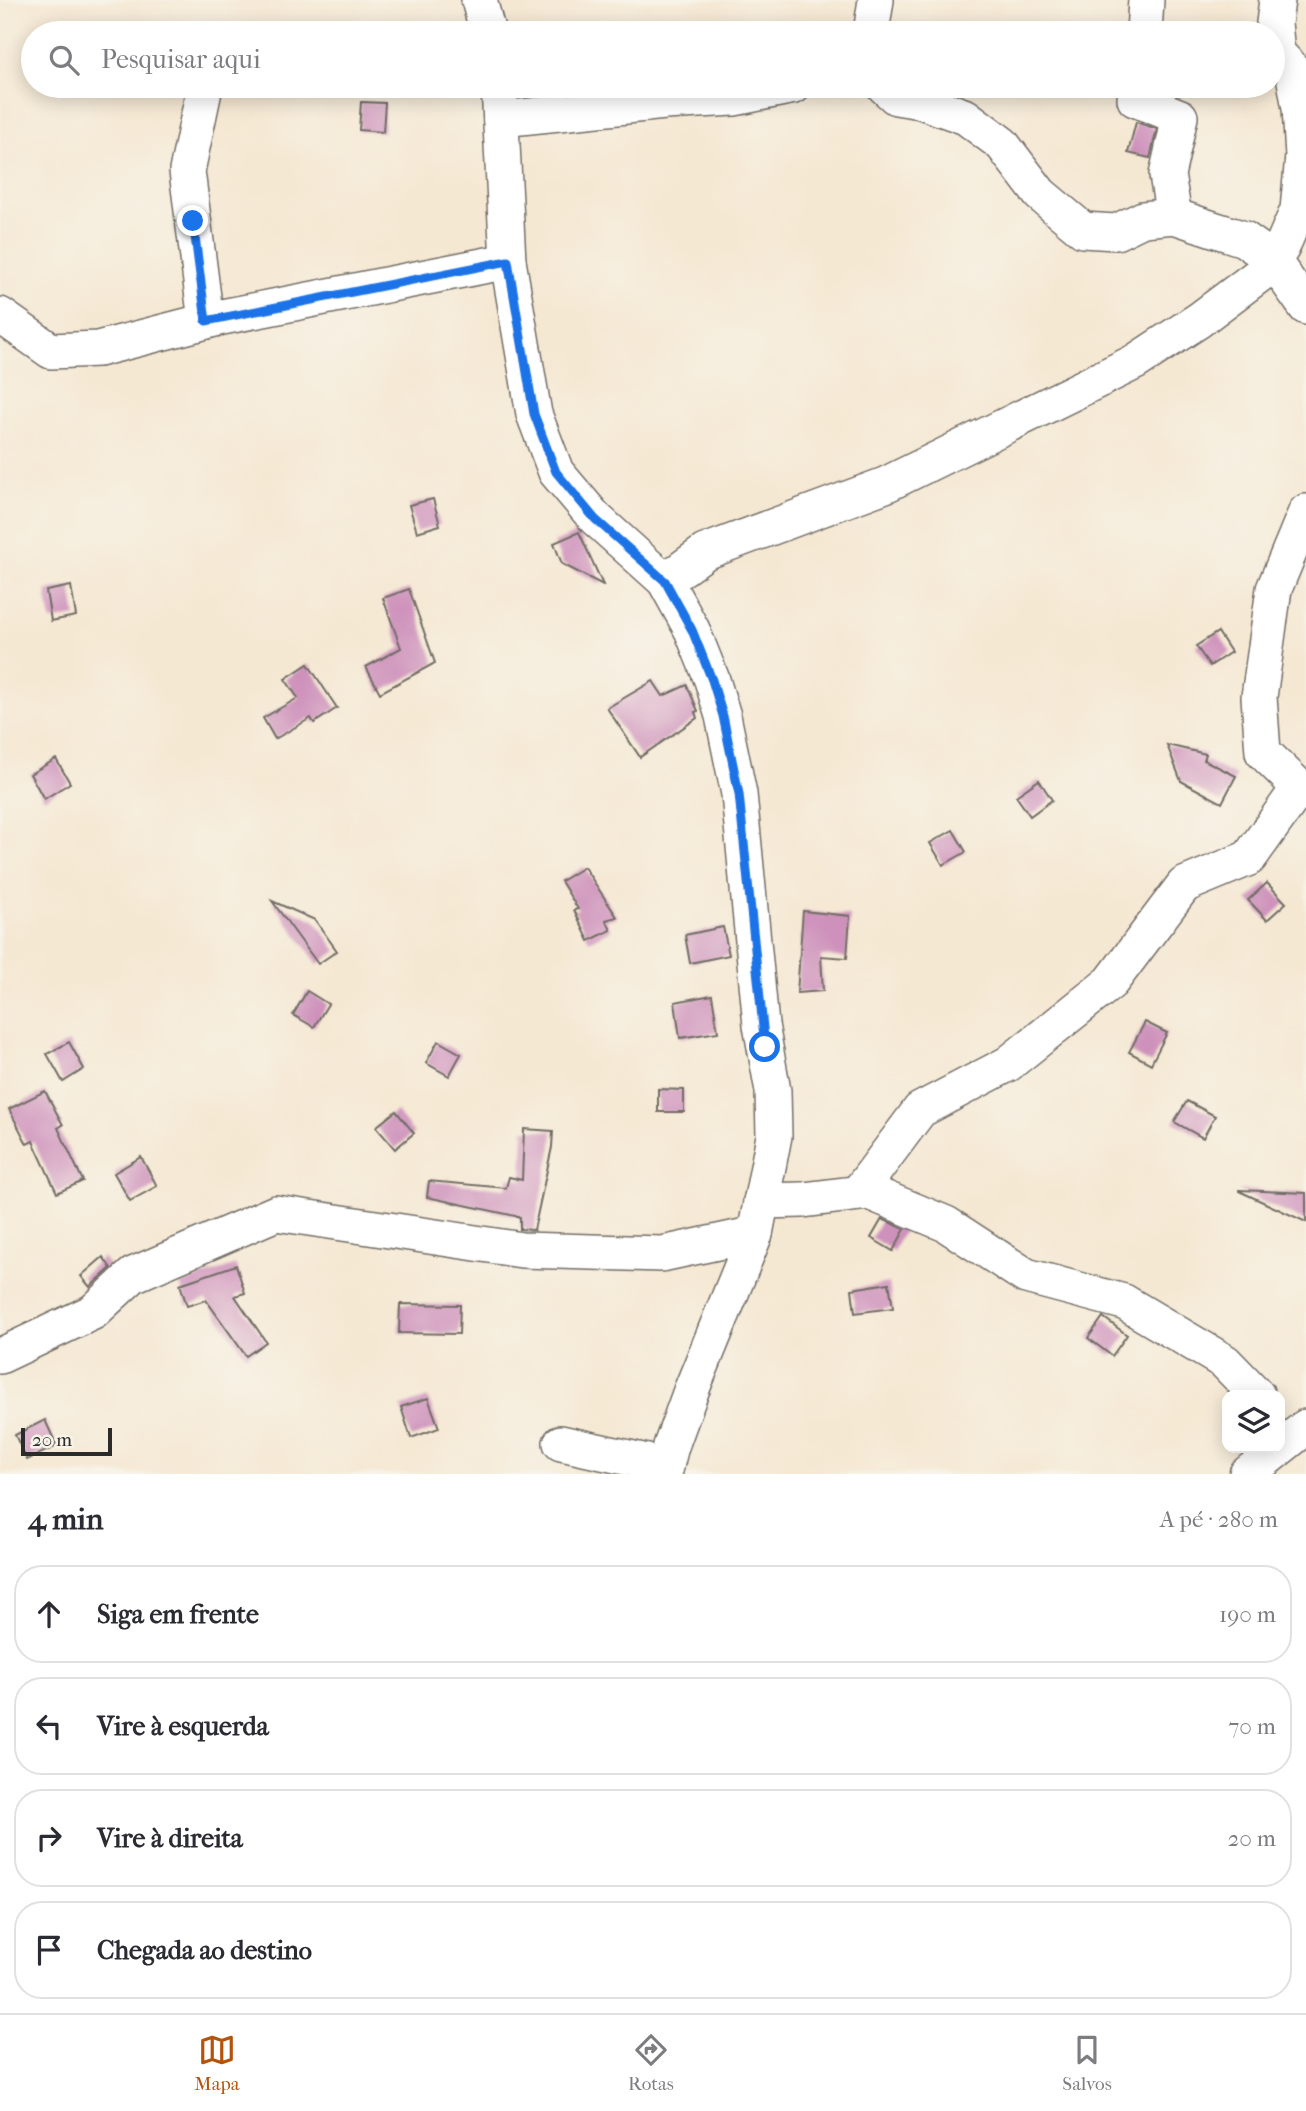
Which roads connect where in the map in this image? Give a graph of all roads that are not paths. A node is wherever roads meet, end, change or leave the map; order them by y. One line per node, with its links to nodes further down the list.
1 (479, 0): 5 (street)
2 (876, 0): 6 (street)
3 (1146, 0): 7 (street)
4 (1277, 0): 8 (street)
5 (485, 21)
6 (873, 21)
7 (1145, 21)
8 (1274, 21)
9 (1285, 62): 16 (street)
10 (202, 98): 20 (street)
11 (734, 98): 14 (street)
12 (902, 98): 15 (street)
13 (1135, 98): 15 (street)
14 (500, 102): 17 (street)
15 (1174, 216): 16 (street)
16 (1272, 259): 18 (street); 22 (street)
17 (508, 261): 20 (street); 22 (street)
18 (1306, 307)
19 (0, 315): 20 (street)
20 (206, 321)
21 (1306, 512): 23 (street)
22 (665, 581): 25 (street)
23 (1303, 791): 24 (street)
24 (858, 1193): 25 (street); 27 (street)
25 (758, 1218): 26 (street); 30 (street)
26 (0, 1356)
27 (1252, 1390)
28 (1294, 1427): 31 (street)
29 (561, 1443): 30 (street)
30 (665, 1470)
31 (1247, 1474)

